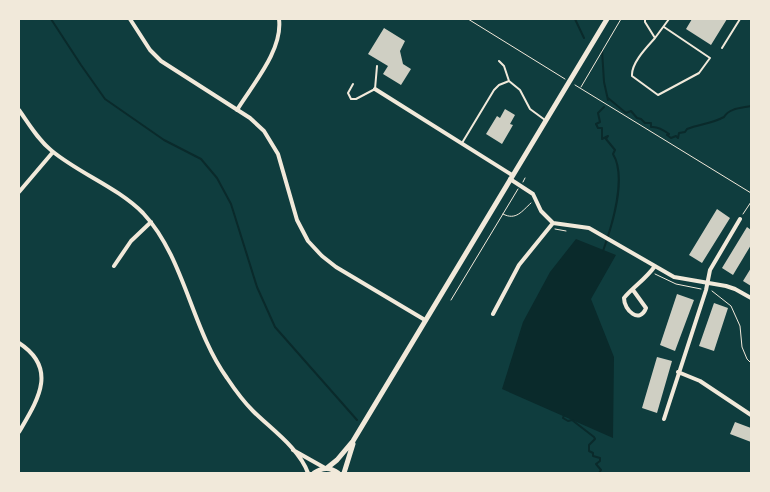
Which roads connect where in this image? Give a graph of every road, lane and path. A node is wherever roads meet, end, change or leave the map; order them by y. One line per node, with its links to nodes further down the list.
1 (130, 19): 21 (street)
2 (279, 19): 21 (street)
3 (468, 19): 14 (path)
4 (607, 19): 22 (street)
5 (621, 19): 18 (path)
6 (645, 19): 10 (lane)
7 (669, 19): 9 (lane)
8 (740, 19): 11 (lane)
9 (664, 27): 10 (lane); 10 (lane)
10 (655, 38)
11 (722, 48)
12 (499, 61): 15 (lane)
13 (377, 66): 19 (lane)
14 (565, 78)
15 (509, 81): 22 (lane); 23 (lane)
16 (572, 83): 18 (path)
17 (353, 84): 19 (lane)
18 (580, 88): 29 (path)
19 (375, 90): 23 (street)
20 (19, 110): 24 (street)
21 (237, 110): 41 (street)
22 (545, 120): 25 (street)
23 (462, 143): 25 (street)
24 (53, 152): 28 (street); 32 (street)
25 (511, 176): 27 (street); 41 (street)
26 (525, 178): 27 (path)
27 (521, 185): 33 (street); 39 (path)
28 (19, 192)
29 (751, 193)
30 (751, 202): 31 (path)
31 (740, 219): 36 (street)
32 (151, 222): 34 (street); 50 (street)
33 (553, 223): 35 (street); 40 (street)
34 (114, 266)
35 (654, 266): 36 (street); 37 (street)
36 (707, 284): 38 (street); 45 (street)
37 (634, 290): 37 (street)
38 (751, 298)
39 (451, 300)
40 (494, 314)
41 (425, 320): 49 (street)
42 (740, 326): 44 (path)
43 (19, 343): 48 (street)
44 (751, 363)
45 (678, 372): 46 (street); 47 (street)
46 (751, 416)
47 (664, 419)
48 (19, 432)
49 (353, 441): 51 (street); 55 (street)
50 (292, 449): 51 (street); 52 (street)
51 (326, 468): 53 (street); 54 (street)
52 (308, 473)
53 (314, 473)
54 (338, 473)
55 (344, 473)

